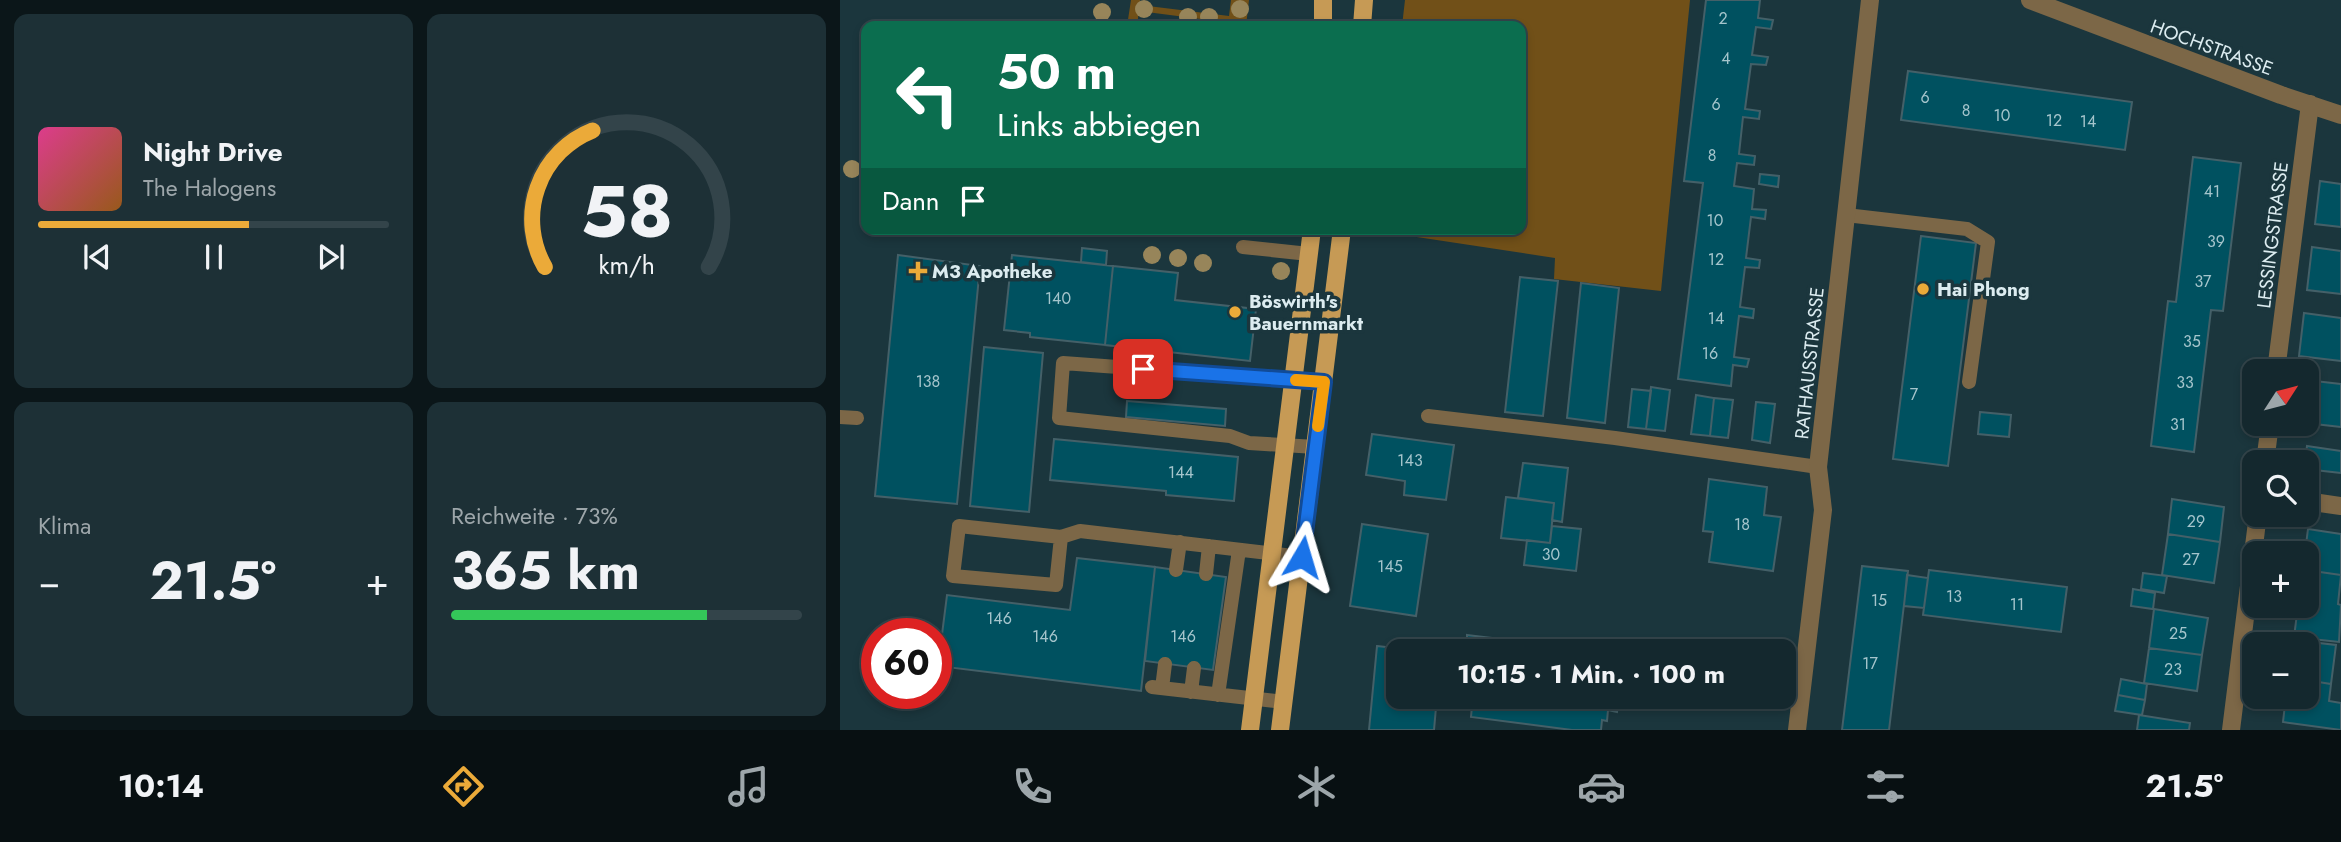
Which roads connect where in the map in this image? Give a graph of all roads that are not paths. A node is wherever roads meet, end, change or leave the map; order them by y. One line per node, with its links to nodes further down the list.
1 (1323, 0): 5 (main road)
2 (1364, 0): 6 (main road)
3 (1870, 0): 9 (street, RATHAUSSTRASSE)
4 (2030, 0): 7 (street, HOCHSTRASSE)
5 (1323, 21)
6 (1362, 21)
7 (2310, 104): 8 (street, HOCHSTRASSE); 15 (street, LESSINGSTRASSE)
8 (2341, 115)
9 (1846, 215): 18 (lane); 24 (street, RATHAUSSTRASSE)
10 (1311, 235): 13 (main road)
11 (1341, 235): 14 (main road)
12 (1243, 247): 13 (lane)
13 (1308, 254): 14 (main road); 16 (main road)
14 (1339, 258): 17 (main road)
15 (2278, 359)
16 (1294, 380): 17 (lane); 22 (main road); 22 (lane)
17 (1324, 382): 23 (main road)
18 (1969, 382)
19 (840, 416): 21 (lane)
20 (1427, 416): 24 (lane)
21 (857, 418)
22 (1285, 445): 23 (lane); 32 (main road)
23 (1316, 447): 33 (main road)
24 (1818, 467): 44 (street, RATHAUSSTRASSE)
25 (2319, 503): 26 (street)
26 (2341, 506)
27 (2256, 527): 45 (street)
28 (1061, 537): 28 (lane); 29 (lane)
29 (1180, 542): 30 (lane); 34 (lane)
30 (1209, 546): 31 (lane); 35 (lane)
31 (1239, 550): 32 (lane); 39 (lane)
32 (1272, 554): 33 (lane); 40 (main road)
33 (1302, 557): 41 (main road)
34 (1176, 570)
35 (1206, 574)
36 (1165, 664): 38 (lane)
37 (1194, 668): 38 (lane)
38 (1191, 692): 39 (lane)
39 (1218, 695): 40 (lane)
40 (1253, 699): 41 (lane); 42 (main road)
41 (1284, 702): 43 (main road)
42 (1250, 730)
43 (1280, 730)
44 (1797, 730)
45 (2231, 730)

